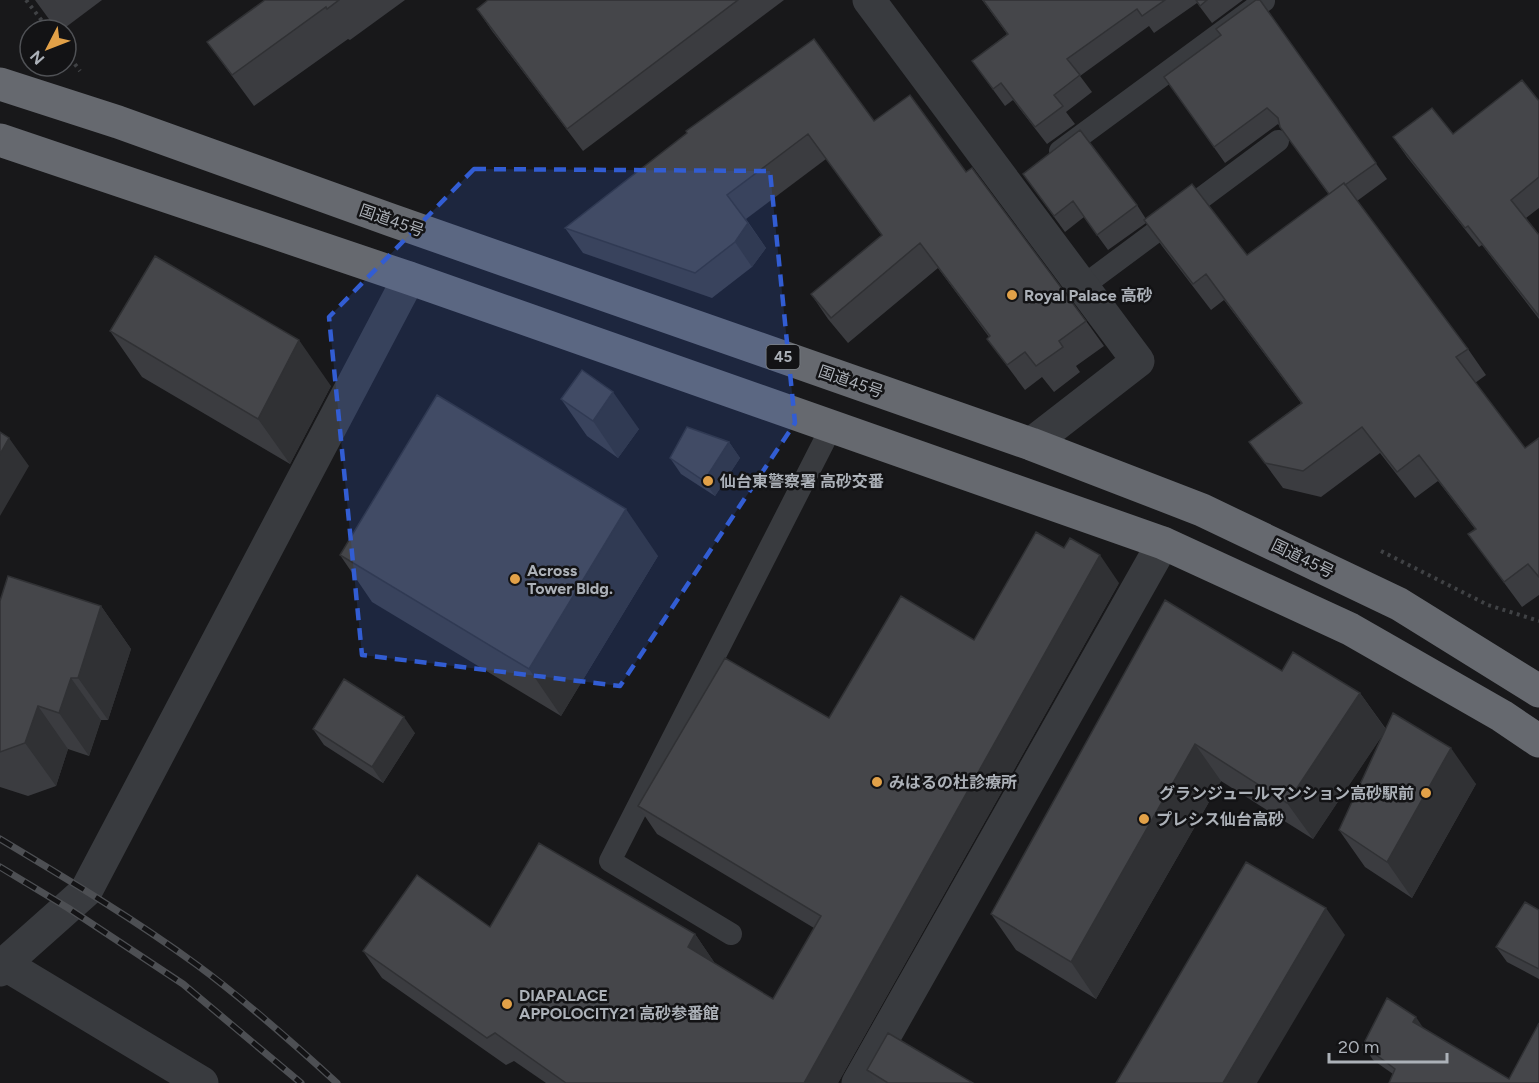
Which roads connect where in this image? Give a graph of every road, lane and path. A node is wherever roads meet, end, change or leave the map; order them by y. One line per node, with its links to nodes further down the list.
1 (26, 0): 4 (path)
2 (1264, 1): 8 (lane)
3 (877, 3): 10 (street)
4 (40, 18)
5 (0, 84): 12 (highway, 国道45号 / 45)
6 (0, 140): 9 (highway)
7 (1278, 141): 10 (lane)
8 (1047, 161)
9 (409, 278): 11 (highway); 17 (street)
10 (1083, 286): 12 (street)
11 (831, 428): 13 (highway); 16 (lane)
12 (1031, 444): 14 (highway, 国道45号 / 45)
13 (1163, 543): 15 (highway); 19 (street)
14 (1539, 691)
15 (1539, 741)
16 (731, 934)
17 (2, 968): 18 (street)
18 (202, 1083)
19 (858, 1083)

